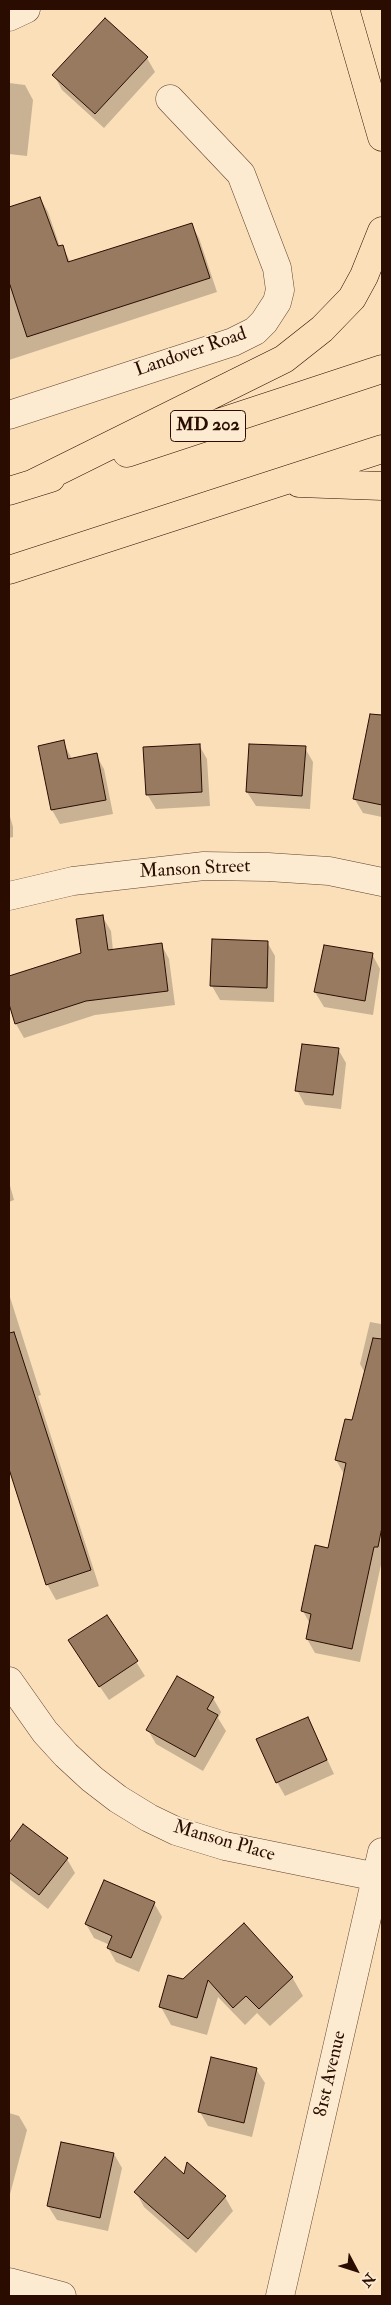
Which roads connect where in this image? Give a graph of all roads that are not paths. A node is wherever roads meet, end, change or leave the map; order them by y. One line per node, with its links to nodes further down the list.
1 (26, 9): 3 (street)
2 (345, 9): 5 (main road)
3 (9, 17)
4 (170, 99): 8 (street, Landover Road)
5 (382, 137)
6 (382, 231): 10 (main road)
7 (382, 369): 10 (main road, MD 202)
8 (9, 414)
9 (382, 449): 11 (main road)
10 (34, 483): 13 (main road, MD 202)
11 (277, 483): 12 (main road); 14 (main road)
12 (382, 486)
13 (9, 491)
14 (9, 570)
15 (382, 882): 16 (street, Manson Street)
16 (9, 896)
17 (9, 1681): 18 (street, Manson Place)
18 (379, 1865): 21 (street, 81st Avenue)
19 (9, 2282): 20 (street)
20 (62, 2296)
21 (280, 2296)

